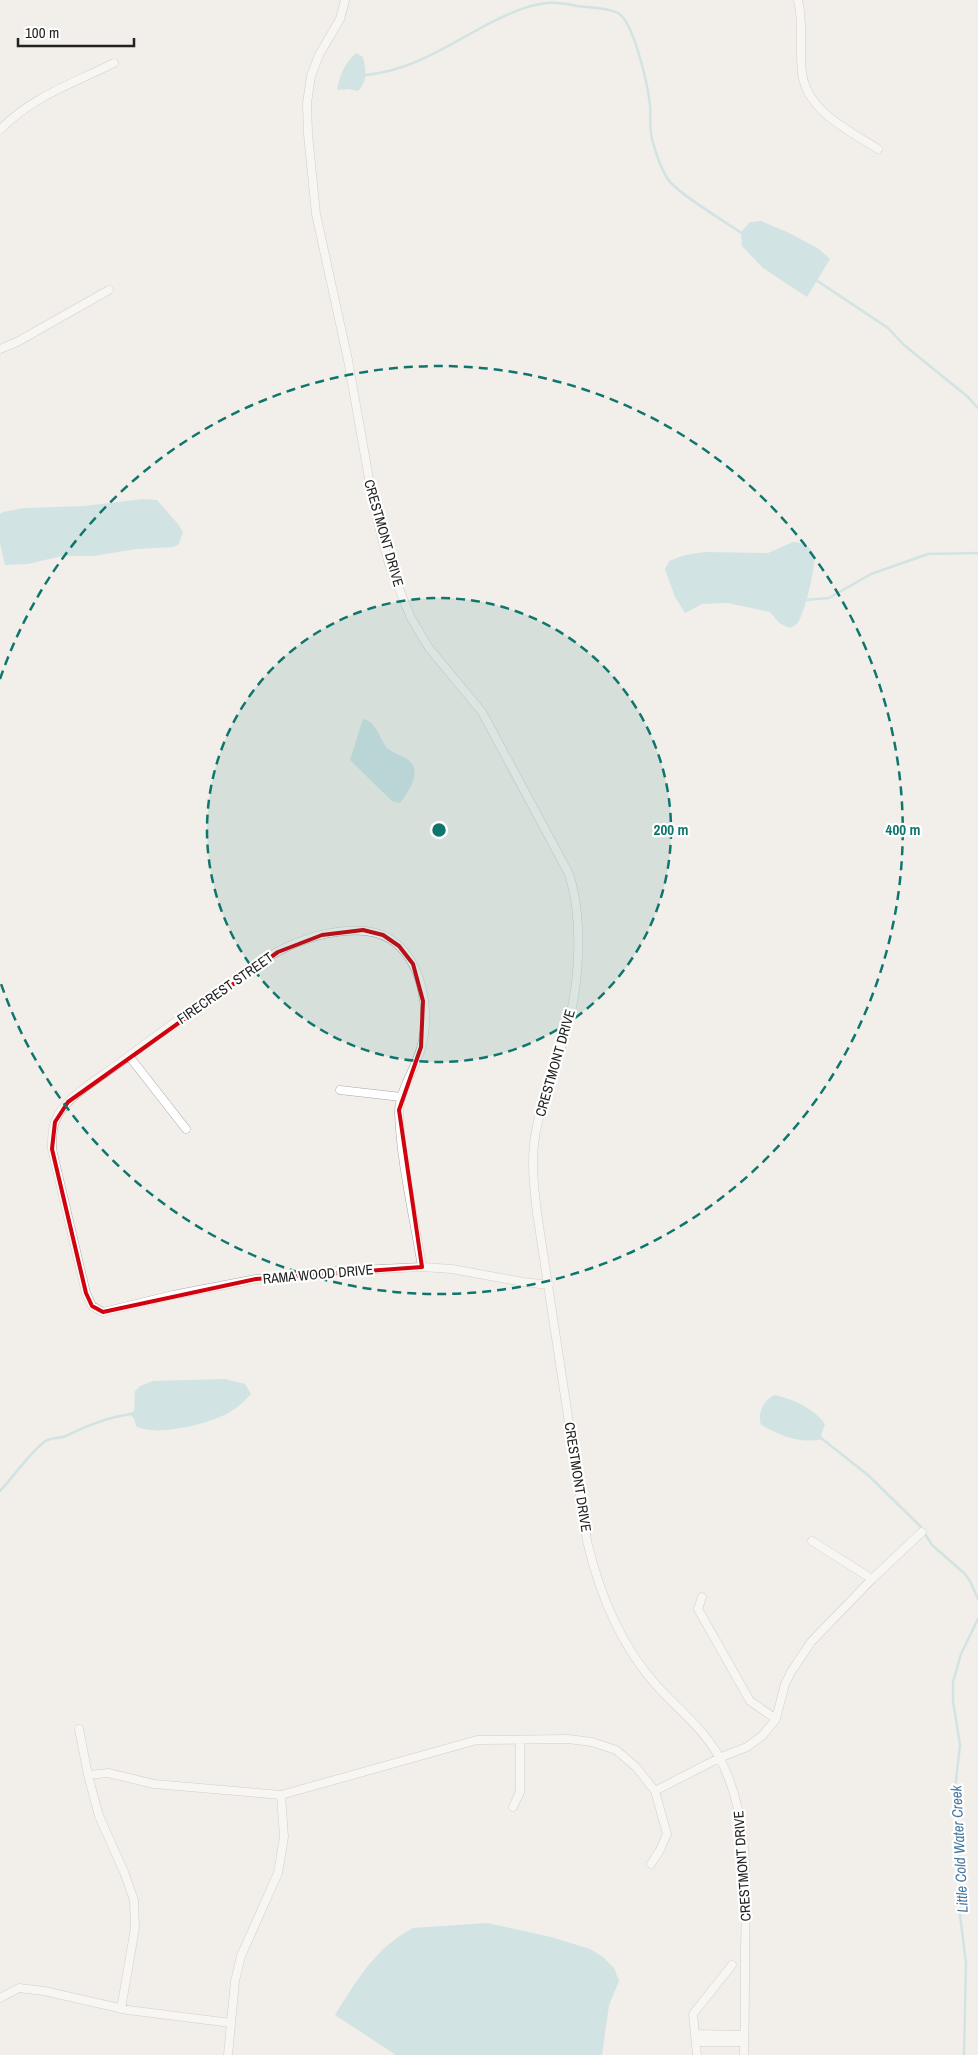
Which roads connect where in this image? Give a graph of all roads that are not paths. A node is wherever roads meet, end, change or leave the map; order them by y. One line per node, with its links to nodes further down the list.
1 (345, 0): 13 (street, CRESTMONT DRIVE)
2 (798, 0): 5 (street)
3 (114, 63): 4 (street)
4 (0, 130)
5 (878, 149)
6 (110, 290): 7 (street)
7 (0, 349)
8 (129, 1056): 10 (street, FIRECREST STREET); 11 (street); 14 (street, FIRECREST STREET)
9 (340, 1090): 10 (street)
10 (401, 1097): 12 (street, FIRECREST STREET)
11 (186, 1129)
12 (422, 1267): 13 (street, RAMA WOOD DRIVE); 14 (street, RAMA WOOD DRIVE)
13 (549, 1285): 22 (street, CRESTMONT DRIVE)
14 (92, 1306)
15 (922, 1532): 17 (street)
16 (812, 1540): 17 (street)
17 (872, 1579): 19 (street)
18 (702, 1597): 19 (street)
19 (776, 1720): 22 (street)
20 (79, 1729): 23 (street)
21 (520, 1740): 24 (street); 25 (street); 26 (street)
22 (720, 1758): 24 (street); 33 (street, CRESTMONT DRIVE)
23 (88, 1775): 25 (street); 30 (street)
24 (655, 1791): 27 (street)
25 (281, 1795): 31 (street)
26 (513, 1807)
27 (651, 1864)
28 (732, 1964): 32 (street)
29 (0, 1998): 30 (street)
30 (121, 2009): 31 (street)
31 (231, 2023): 34 (street)
32 (695, 2038): 33 (street); 35 (street)
33 (744, 2038): 36 (street, CRESTMONT DRIVE)
34 (228, 2055)
35 (697, 2055)
36 (744, 2055)

